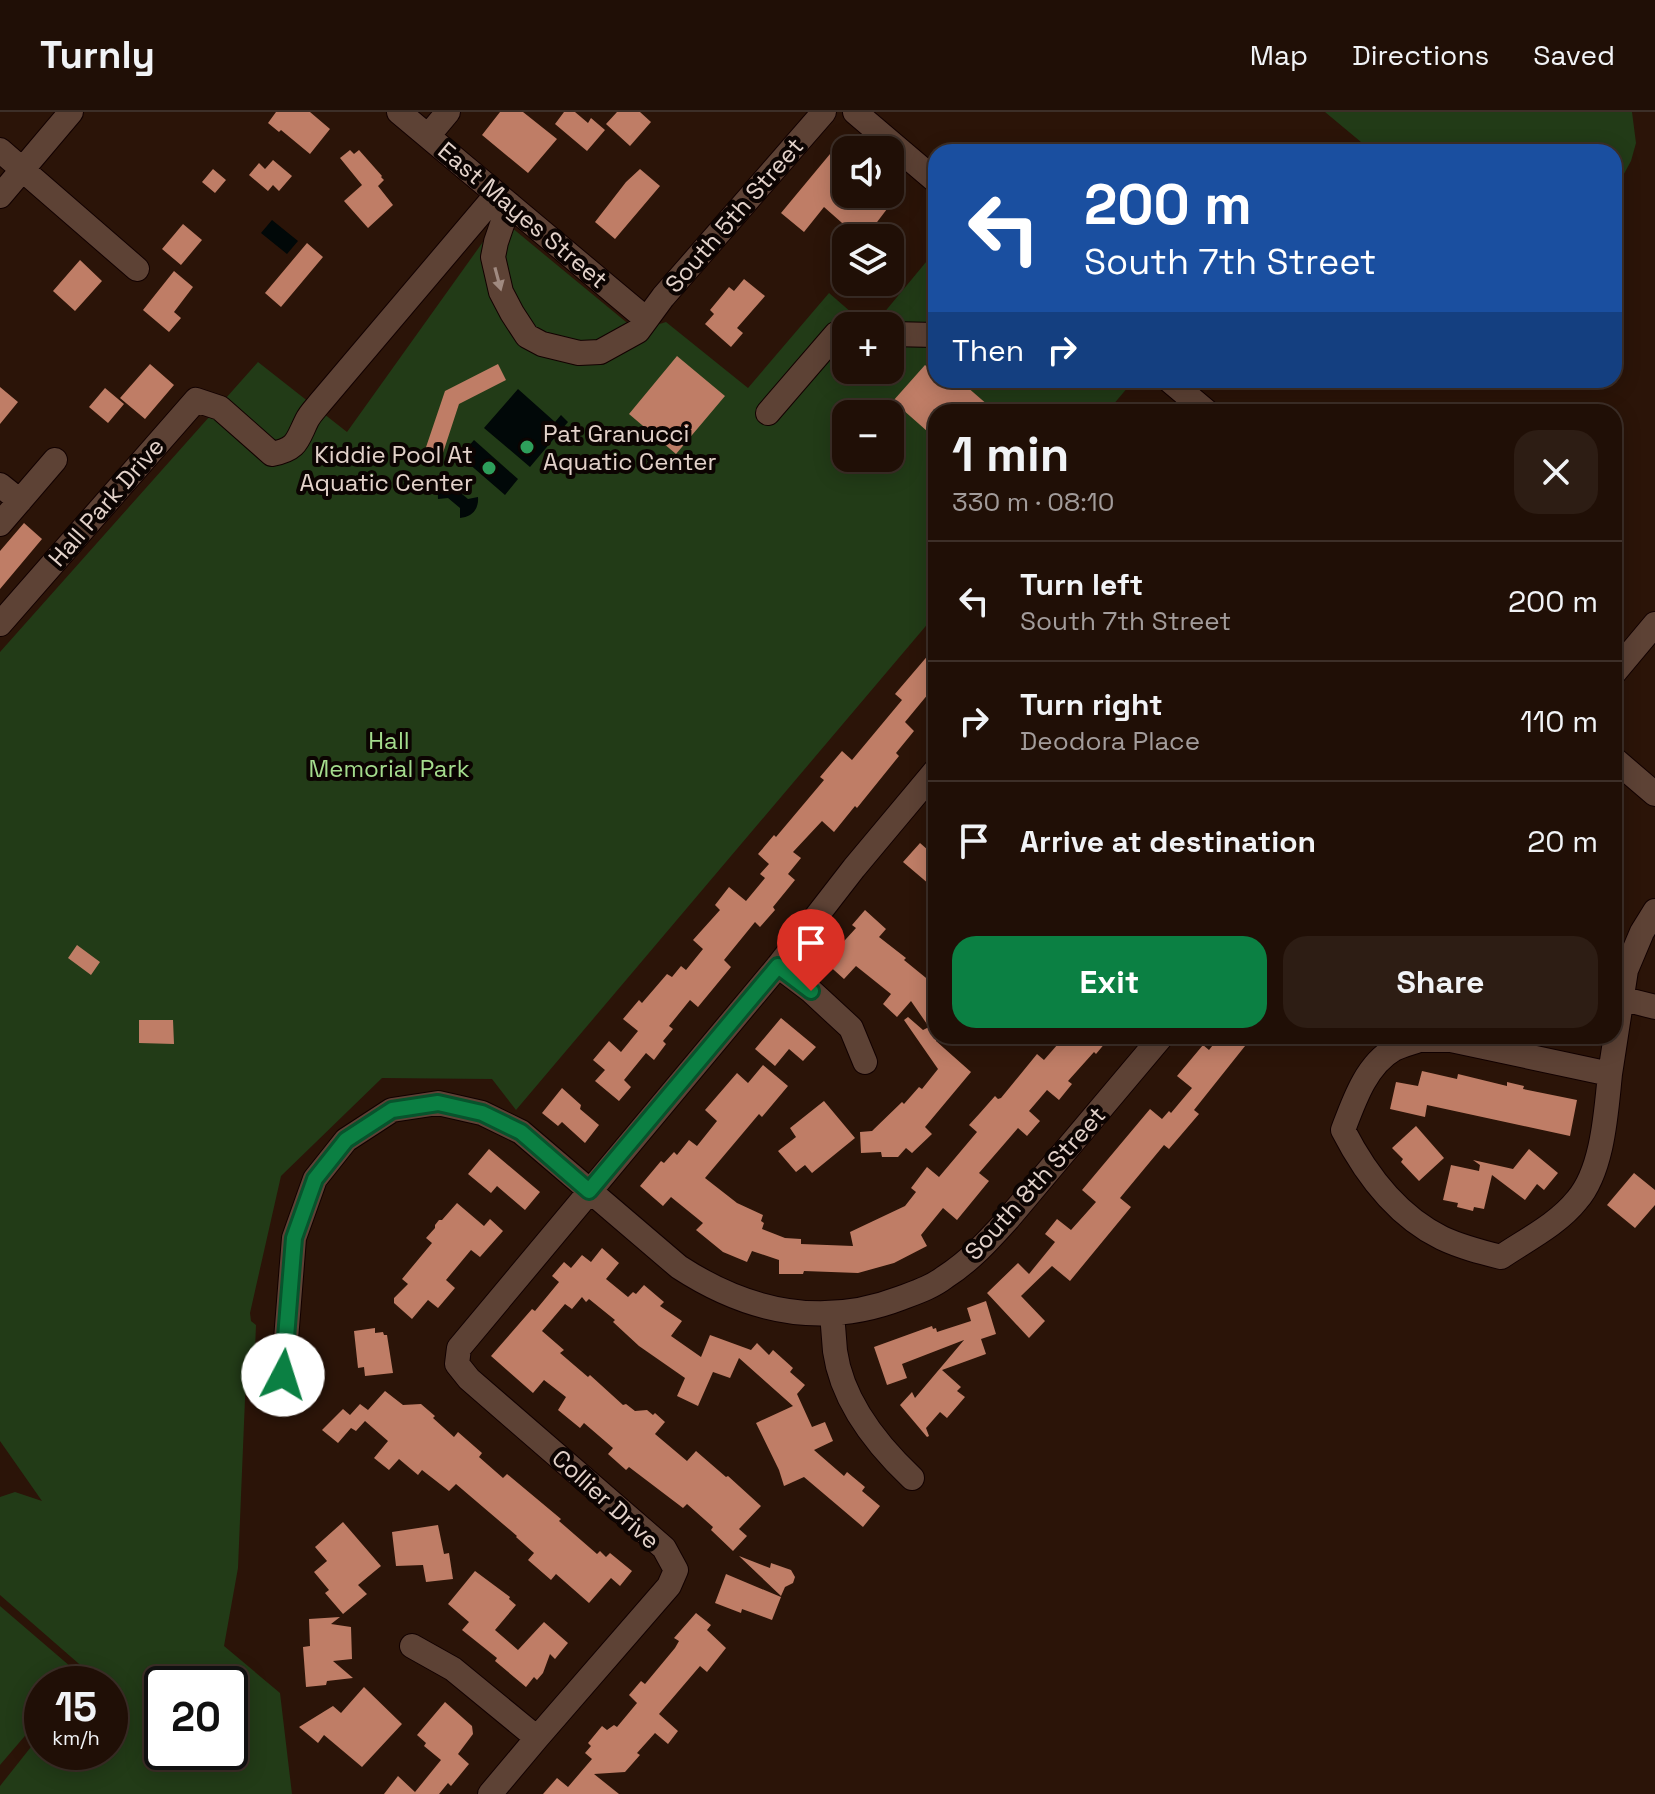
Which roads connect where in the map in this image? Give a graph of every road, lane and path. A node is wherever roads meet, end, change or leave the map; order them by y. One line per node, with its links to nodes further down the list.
1 (71, 112): 8 (street)
2 (399, 112): 6 (street, East Mayes Street)
3 (448, 112): 6 (street)
4 (824, 112): 13 (street, South 5th Street)
5 (865, 115): 9 (street)
6 (428, 136): 11 (street, East Mayes Street)
7 (0, 150): 8 (street)
8 (22, 169): 10 (street); 12 (street)
9 (928, 174)
10 (0, 196)
11 (503, 199): 13 (street, East Mayes Street); 13 (street, one-way to 13); 24 (street, Hall Park Drive)
12 (137, 269)
13 (646, 319)
14 (904, 334): 15 (street)
15 (928, 335)
16 (832, 339): 19 (street)
17 (1178, 388): 18 (street)
18 (1198, 404)
19 (768, 413)
20 (55, 460): 22 (street)
21 (0, 485): 22 (street)
22 (20, 501): 23 (street)
23 (0, 524)
24 (0, 624)
25 (1655, 624): 26 (street)
26 (1622, 663)
27 (1622, 766): 29 (street)
28 (928, 787): 31 (street)
29 (1655, 794)
30 (1655, 911): 32 (street)
31 (778, 966): 39 (street); 41 (street)
32 (1622, 989)
33 (1622, 999): 34 (street)
34 (1655, 1007)
35 (1155, 1044): 42 (street, South 8th Street)
36 (1409, 1044): 40 (street)
37 (1470, 1044): 40 (street)
38 (1614, 1044): 40 (street)
39 (865, 1062)
40 (1610, 1074)
41 (589, 1191): 42 (street, South 8th Street); 43 (street, South 8th Street); 46 (street, Collier Drive)
42 (832, 1313): 44 (street)
43 (281, 1403)
44 (912, 1478)
45 (412, 1646): 46 (street)
46 (537, 1738): 47 (street, Collier Drive)
47 (490, 1794)

